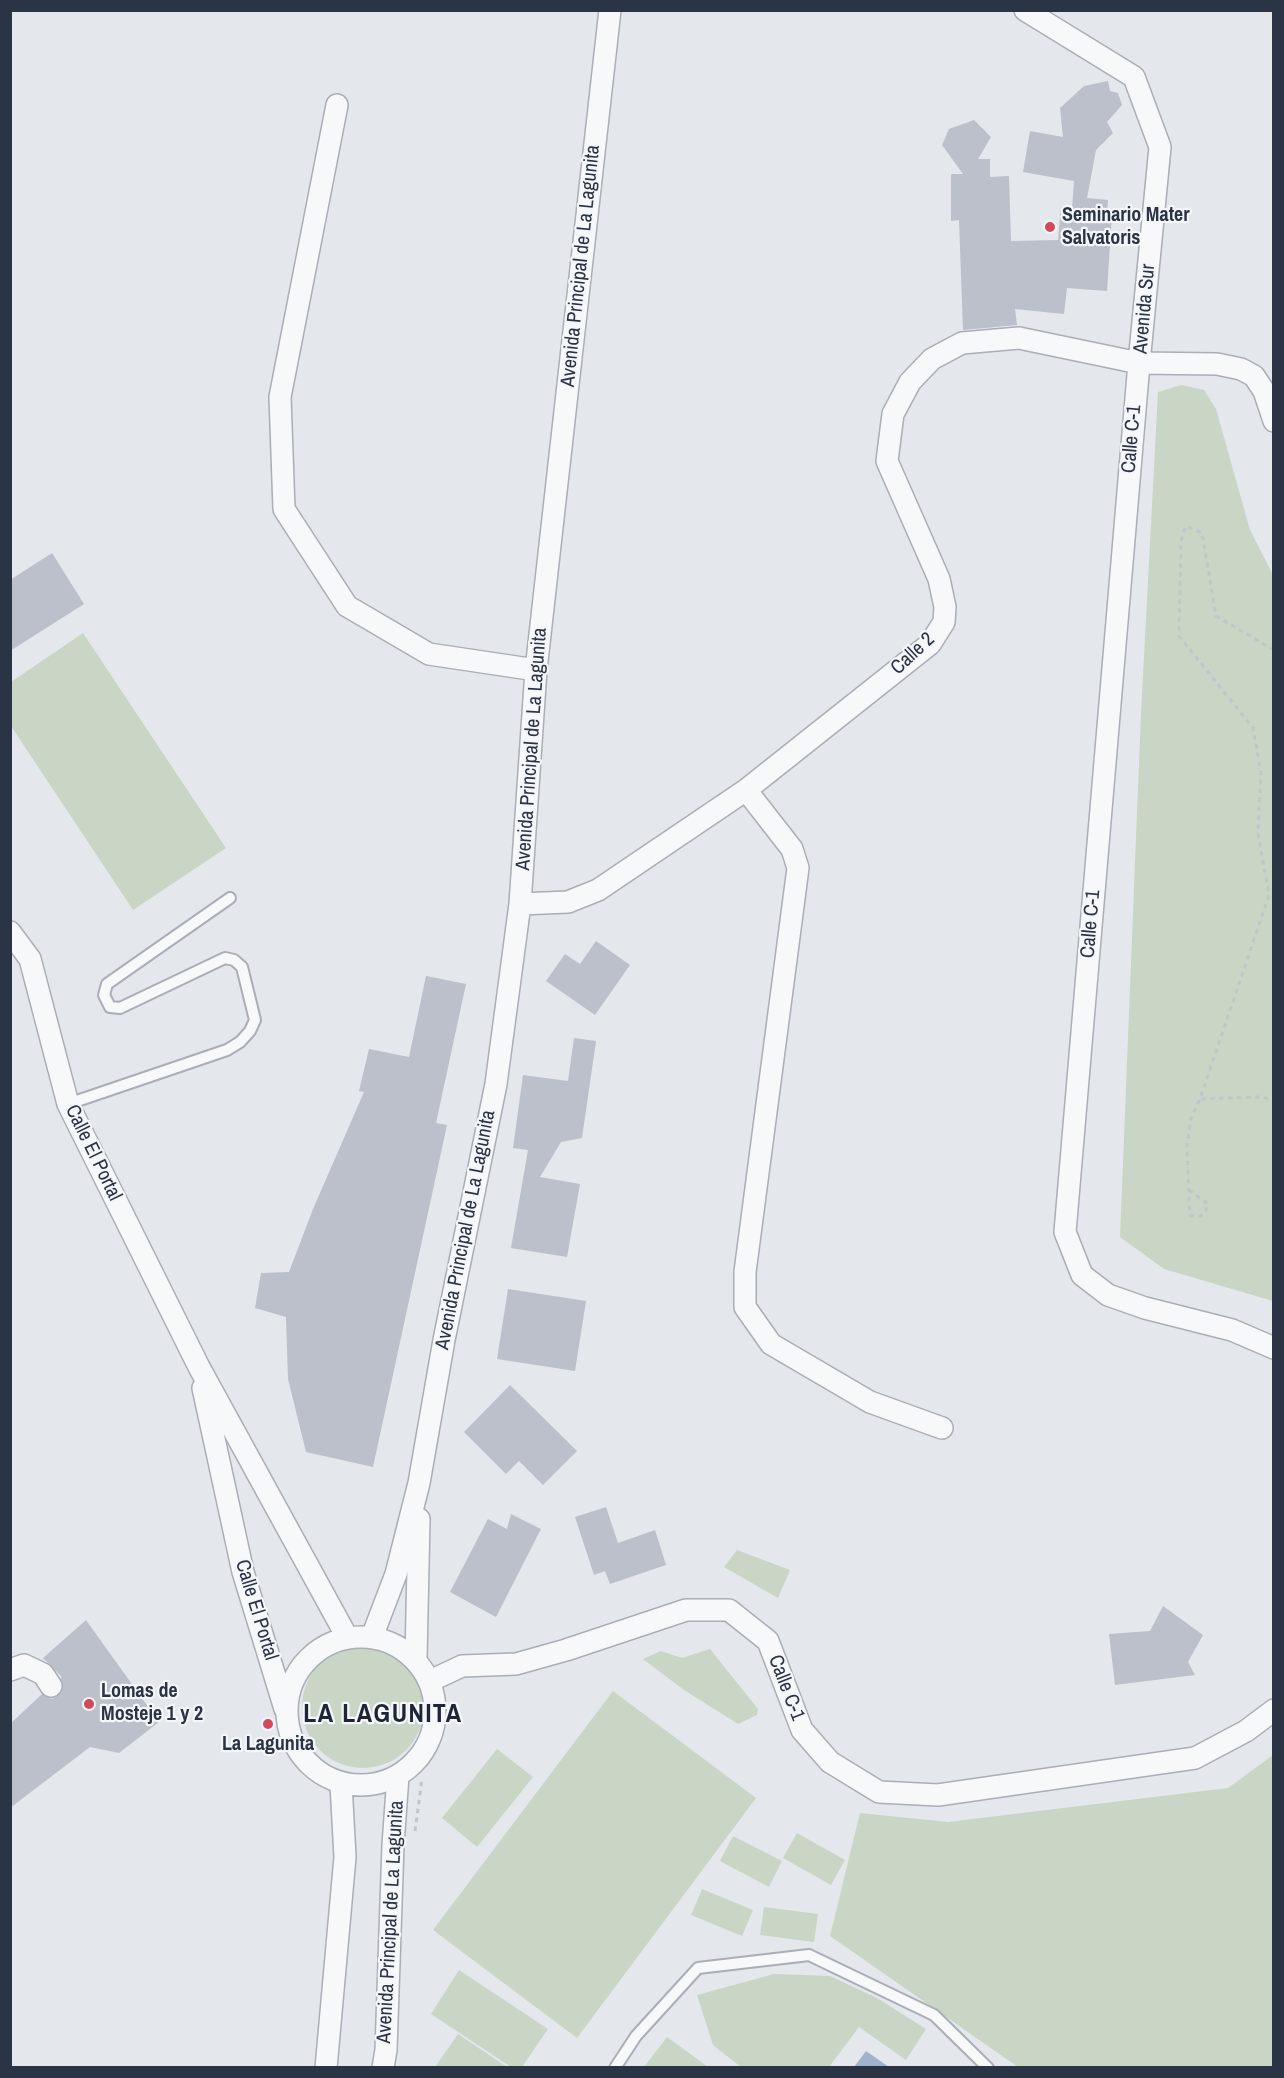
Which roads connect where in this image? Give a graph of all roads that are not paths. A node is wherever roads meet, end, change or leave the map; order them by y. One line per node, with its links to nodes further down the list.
1 (610, 10): 6 (street, Avenida Principal de La Lagunita)
2 (1025, 10): 4 (street, Avenida Sur)
3 (337, 105): 6 (street)
4 (1138, 363): 5 (street, Avenida Sur); 7 (street, Calle 2); 12 (street, Calle C-1)
5 (1274, 421)
6 (536, 670): 9 (street, Avenida Principal de La Lagunita)
7 (746, 790): 9 (street, Calle 2); 14 (street)
8 (230, 898): 11 (lane)
9 (520, 904): 15 (street, Avenida Principal de La Lagunita)
10 (10, 932): 11 (street, Calle El Portal)
11 (68, 1104): 13 (street, Calle El Portal)
12 (1274, 1348)
13 (199, 1367): 17 (street, Calle El Portal); 23 (street, Calle El Portal)
14 (942, 1428)
15 (419, 1483): 16 (street, Avenida Principal de La Lagunita); 18 (street, Avenida Principal de La Lagunita)
16 (372, 1636): 17 (street, Avenida Principal de La Lagunita); 18 (street, Avenida Principal de La Lagunita)
17 (347, 1637): 23 (street, Avenida Principal de La Lagunita)
18 (416, 1659): 20 (street, Avenida Principal de La Lagunita)
19 (10, 1670): 21 (street)
20 (430, 1681): 22 (street, Calle C-1); 24 (street, Avenida Principal de La Lagunita)
21 (51, 1686)
22 (1274, 1710)
23 (286, 1711): 25 (street, Avenida Principal de La Lagunita)
24 (398, 1776): 25 (street, Avenida Principal de La Lagunita); 27 (street, Avenida Principal de La Lagunita)
25 (341, 1784): 26 (street)
26 (326, 2067)
27 (383, 2067)
28 (615, 2067): 29 (lane)
29 (988, 2067)

